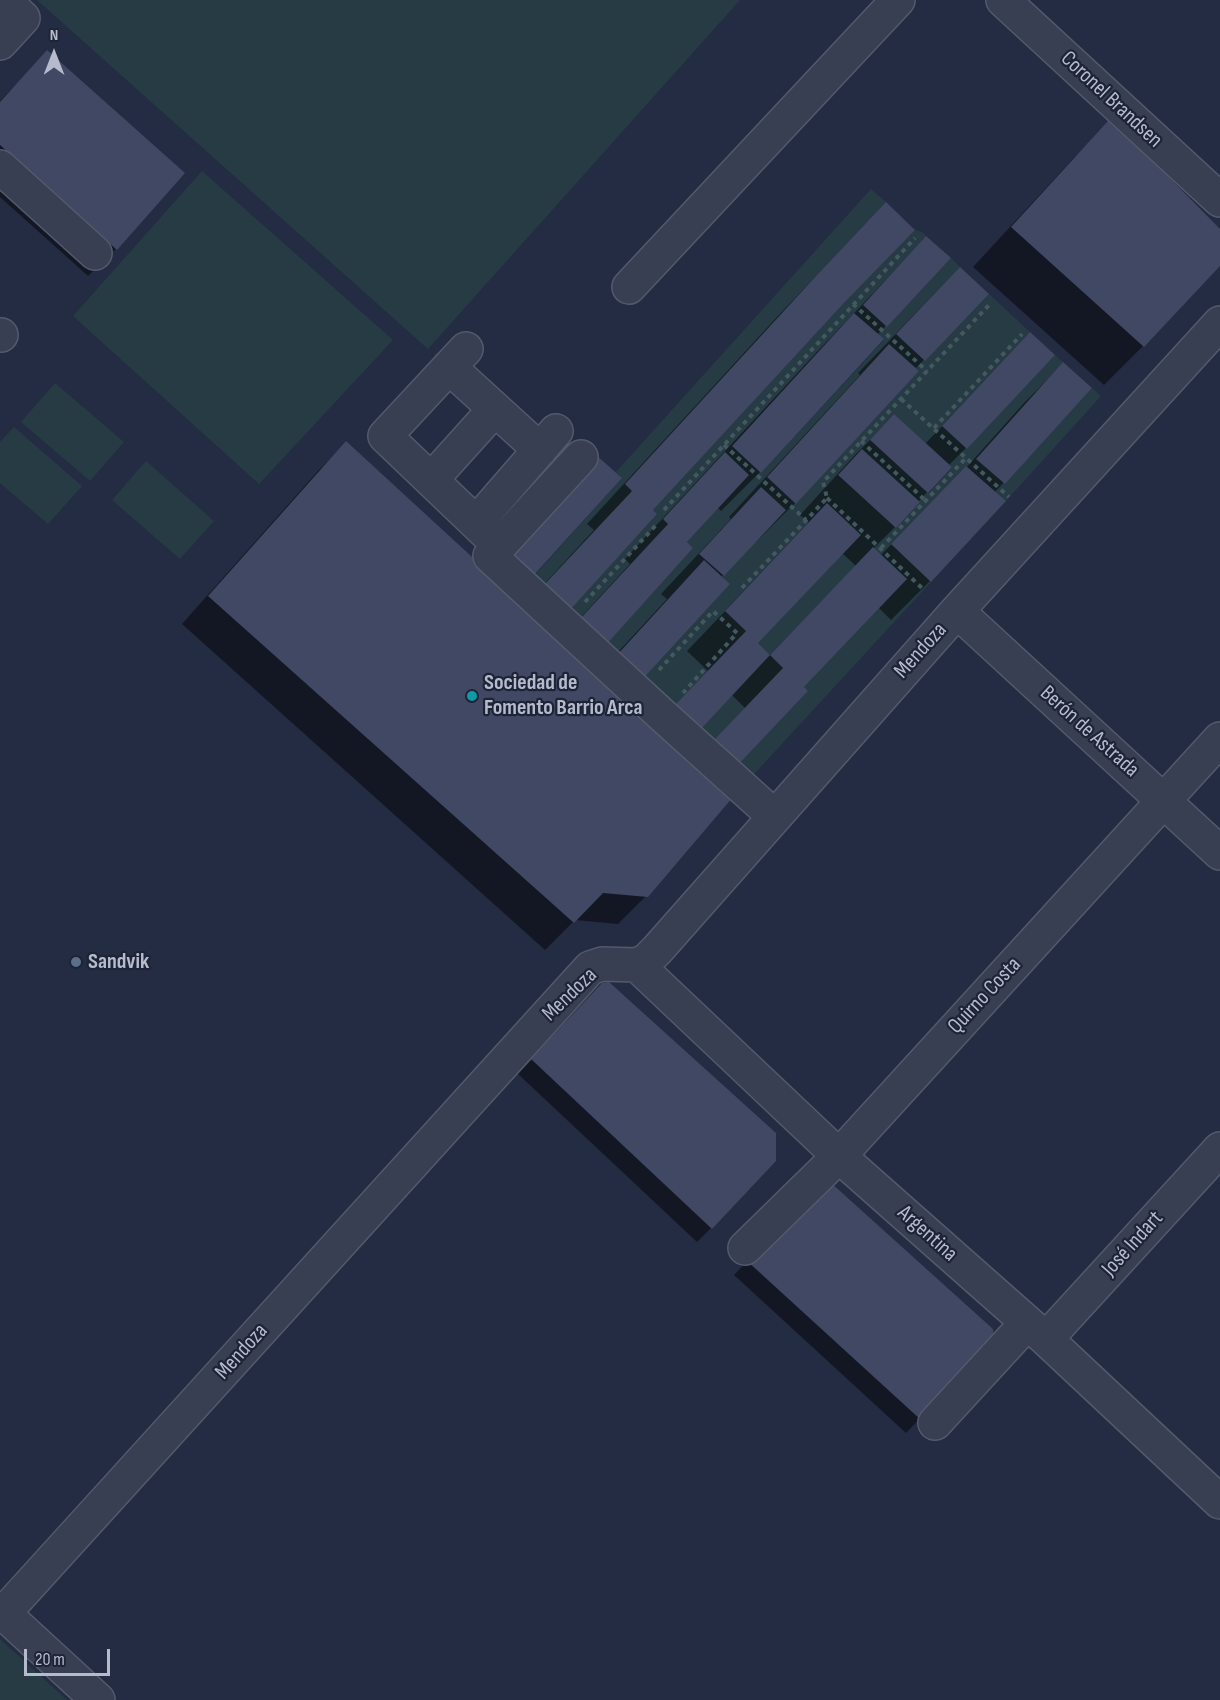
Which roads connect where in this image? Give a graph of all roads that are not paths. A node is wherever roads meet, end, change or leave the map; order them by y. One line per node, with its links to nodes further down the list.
1 (4, 0): 4 (street)
2 (898, 0): 8 (street)
3 (1003, 0): 6 (street, Coronel Brandsen)
4 (0, 43)
5 (0, 166): 7 (street)
6 (1220, 200)
7 (95, 253)
8 (629, 287)
9 (1220, 323): 15 (street, Mendoza)
10 (495, 409): 12 (street); 12 (street); 13 (street)
11 (581, 457): 14 (street)
12 (431, 480): 13 (street)
13 (476, 522): 14 (street)
14 (499, 545): 18 (street)
15 (957, 611): 17 (street, Berón de Astrada); 18 (street, Mendoza)
16 (1220, 739): 17 (street, Quirno Costa)
17 (1164, 801): 19 (street, Berón de Astrada); 22 (street, Quirno Costa)
18 (774, 816): 20 (street, Mendoza)
19 (1220, 853)
20 (636, 965): 22 (street, Argentina); 27 (street, Mendoza)
21 (1220, 1149): 24 (street, José Indart)
22 (839, 1156): 23 (street, Quirno Costa); 24 (street, Argentina)
23 (745, 1248)
24 (1036, 1331): 25 (street, José Indart); 26 (street, Argentina)
25 (934, 1423)
26 (1220, 1502)
27 (2, 1612): 28 (street)
28 (98, 1700)

